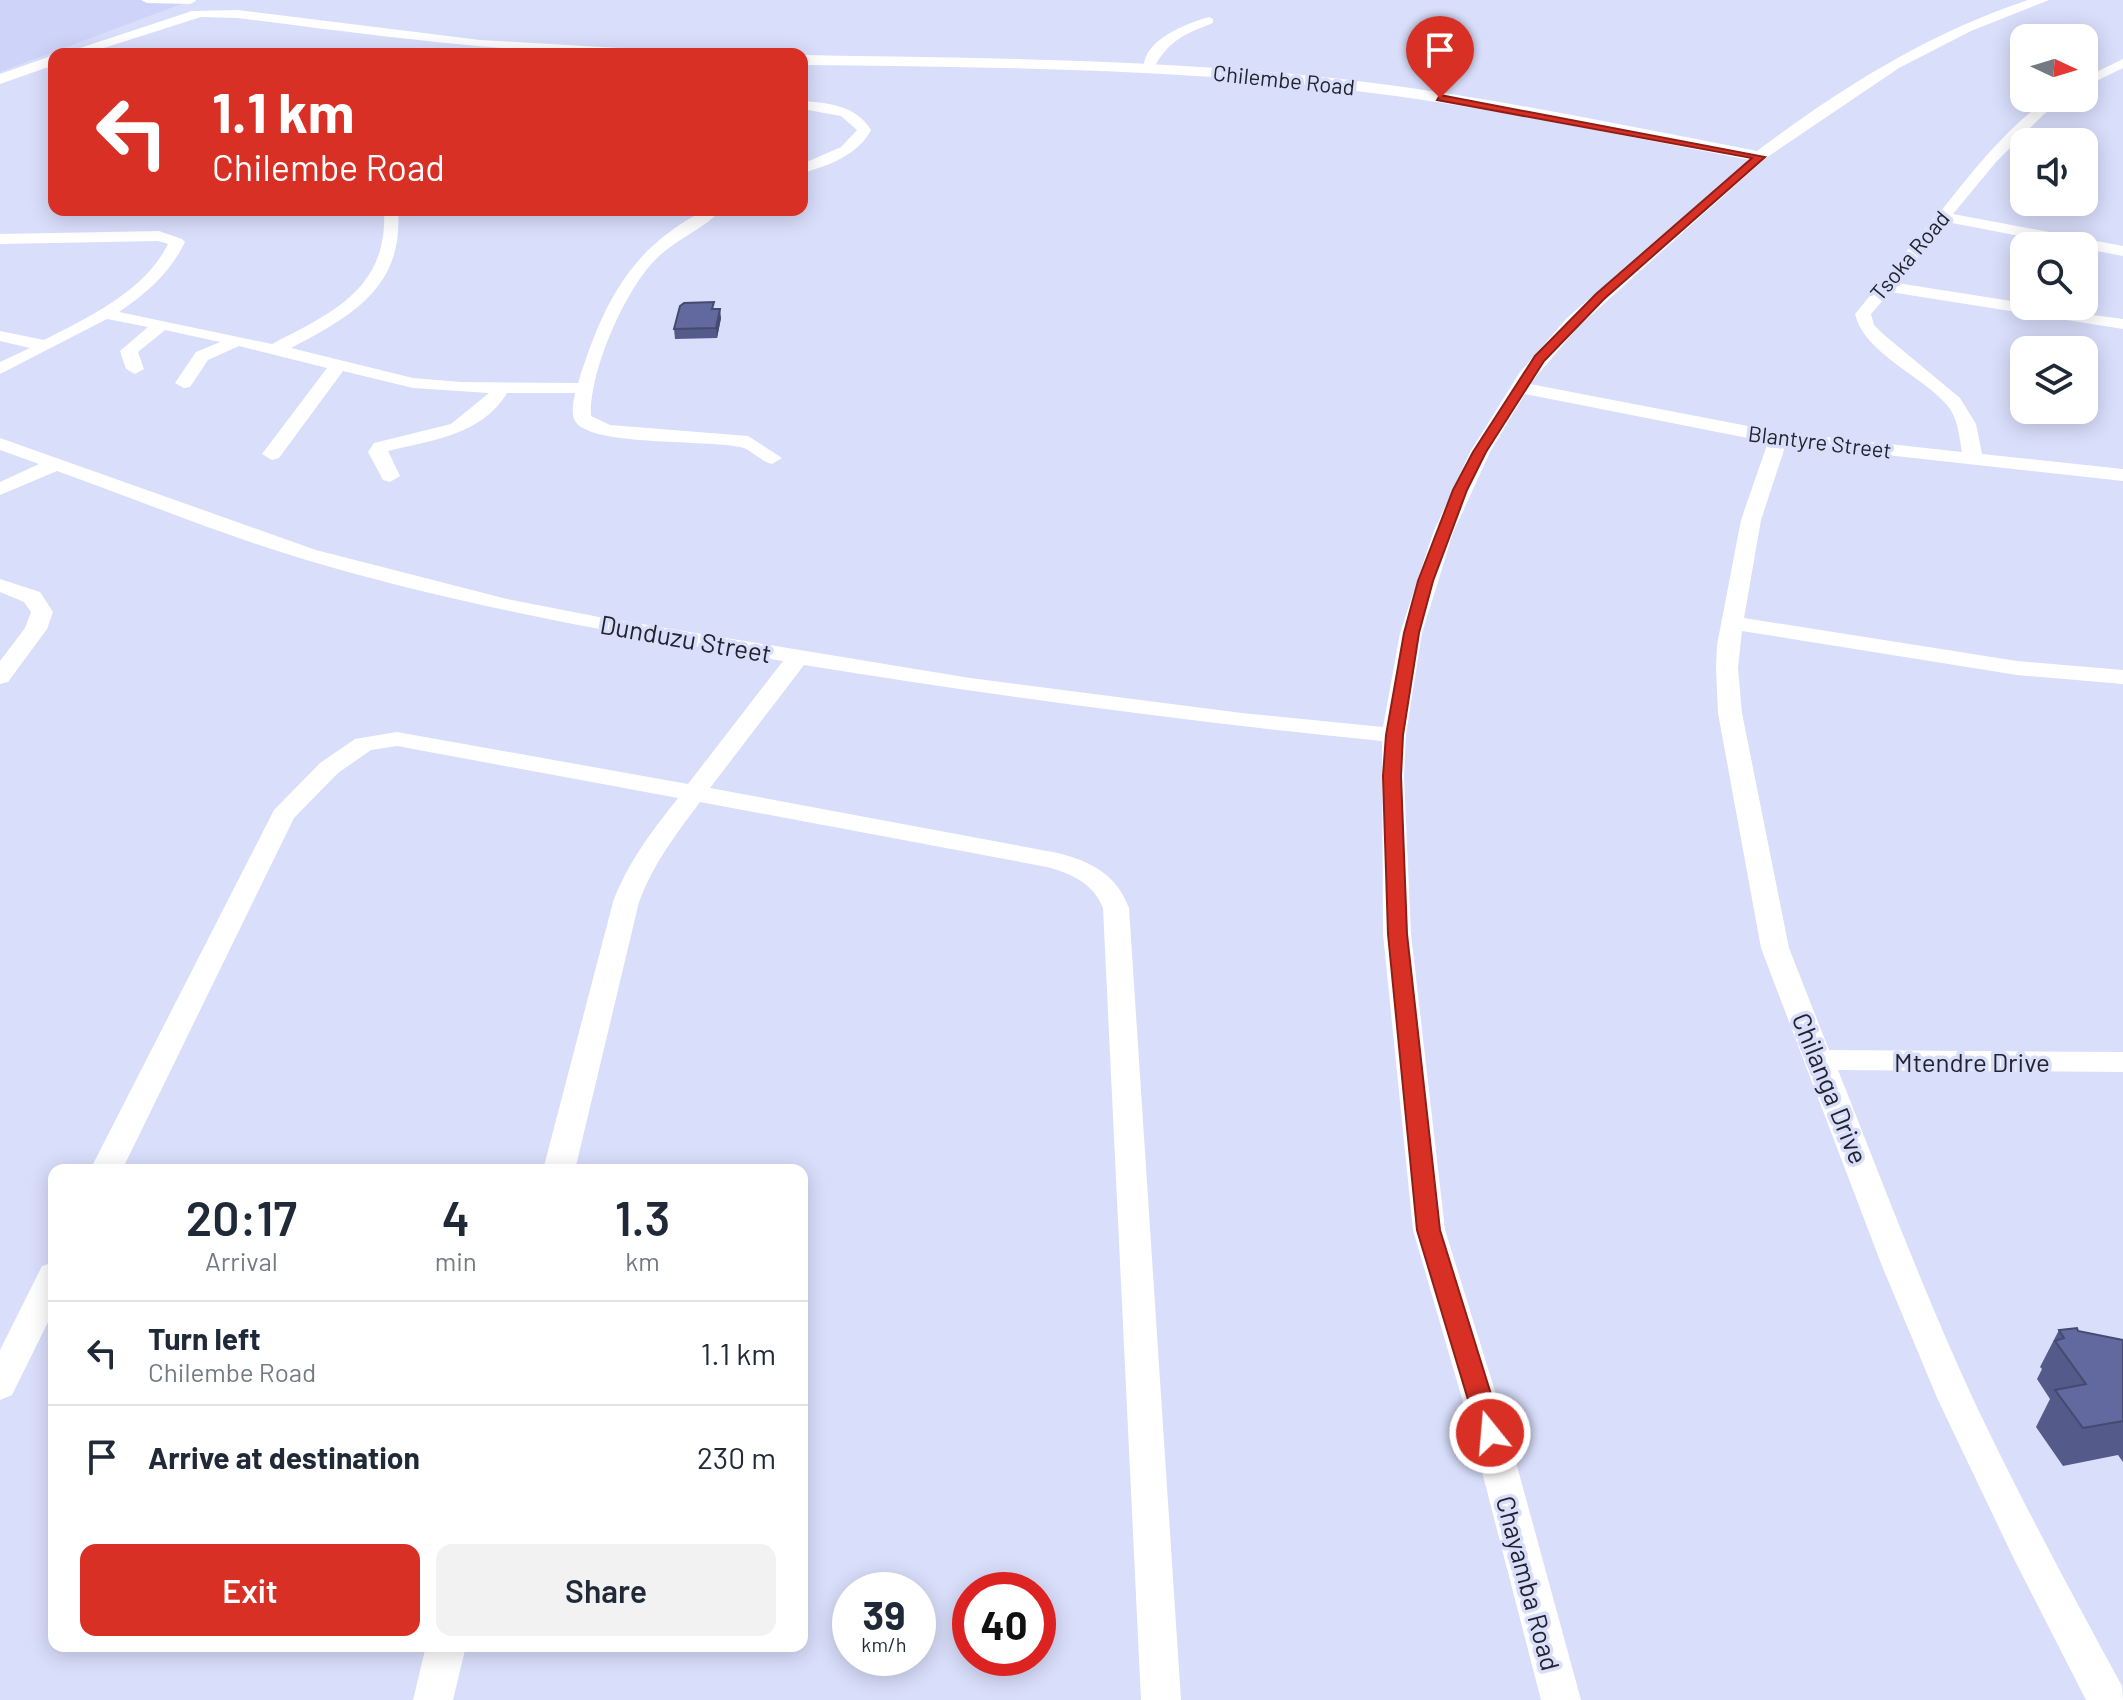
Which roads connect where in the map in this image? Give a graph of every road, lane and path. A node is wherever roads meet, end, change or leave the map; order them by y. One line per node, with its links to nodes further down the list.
1 (136, 0): 6 (street)
2 (147, 0): 5 (street)
3 (2042, 0): 20 (main road, Chayamba Road)
4 (226, 3): 5 (main road); 7 (main road)
5 (200, 6): 6 (main road); 7 (main road); 10 (main road)
6 (169, 11): 9 (main road)
7 (287, 20): 11 (main road)
8 (1209, 21): 15 (street)
9 (86, 48)
10 (87, 48)
11 (516, 48)
12 (808, 60): 15 (main road, Chilembe Road)
13 (48, 62): 17 (main road)
14 (2123, 63): 16 (street)
15 (1148, 68): 20 (main road, Chilembe Road)
16 (2098, 76)
17 (0, 79)
18 (808, 106): 21 (street)
19 (2041, 112): 24 (street, Tsoka Road)
20 (1760, 157): 41 (street, Chayamba Road)
21 (808, 166)
22 (392, 216): 34 (street)
23 (705, 216): 40 (street)
24 (1940, 216): 26 (street); 27 (street, Tsoka Road)
25 (0, 239): 28 (street)
26 (2123, 251)
27 (1884, 286): 29 (street); 46 (street, Tsoka Road)
28 (105, 314): 30 (street); 33 (street)
29 (2123, 324)
30 (161, 325): 32 (street); 37 (street)
31 (0, 336): 33 (street)
32 (236, 341): 34 (street); 38 (street)
33 (47, 346): 36 (street)
34 (274, 350): 35 (street)
35 (337, 367): 39 (street); 44 (street)
36 (0, 369)
37 (135, 369)
38 (184, 383)
39 (501, 388): 40 (street); 49 (street)
40 (586, 388): 45 (street)
41 (1521, 388): 42 (street, Blantyre Street); 56 (street, Chayamba Road)
42 (1779, 438): 46 (street, Blantyre Street); 52 (street, Chilanga Drive)
43 (0, 444): 47 (street, Dunduzu Street)
44 (272, 454)
45 (772, 458)
46 (1973, 460): 48 (street, Blantyre Street)
47 (56, 464): 50 (street); 53 (street, Dunduzu Street)
48 (2123, 475)
49 (390, 476)
50 (0, 489)
51 (0, 585): 54 (street)
52 (1732, 623): 55 (street); 58 (street, Chilanga Drive)
53 (798, 657): 56 (street, Dunduzu Street); 57 (street)
54 (0, 677)
55 (2123, 677)
56 (1394, 735): 67 (street, Chayamba Road)
57 (693, 794): 60 (street); 61 (street); 66 (street)
58 (1821, 1060): 59 (street, Mtendre Drive); 68 (street, Chilanga Drive)
59 (2123, 1062)
60 (109, 1164)
61 (560, 1164)
62 (48, 1287): 63 (street)
63 (0, 1385)
64 (445, 1652): 65 (street)
65 (433, 1700)
66 (1161, 1700)
67 (1561, 1700)
68 (2108, 1700)

